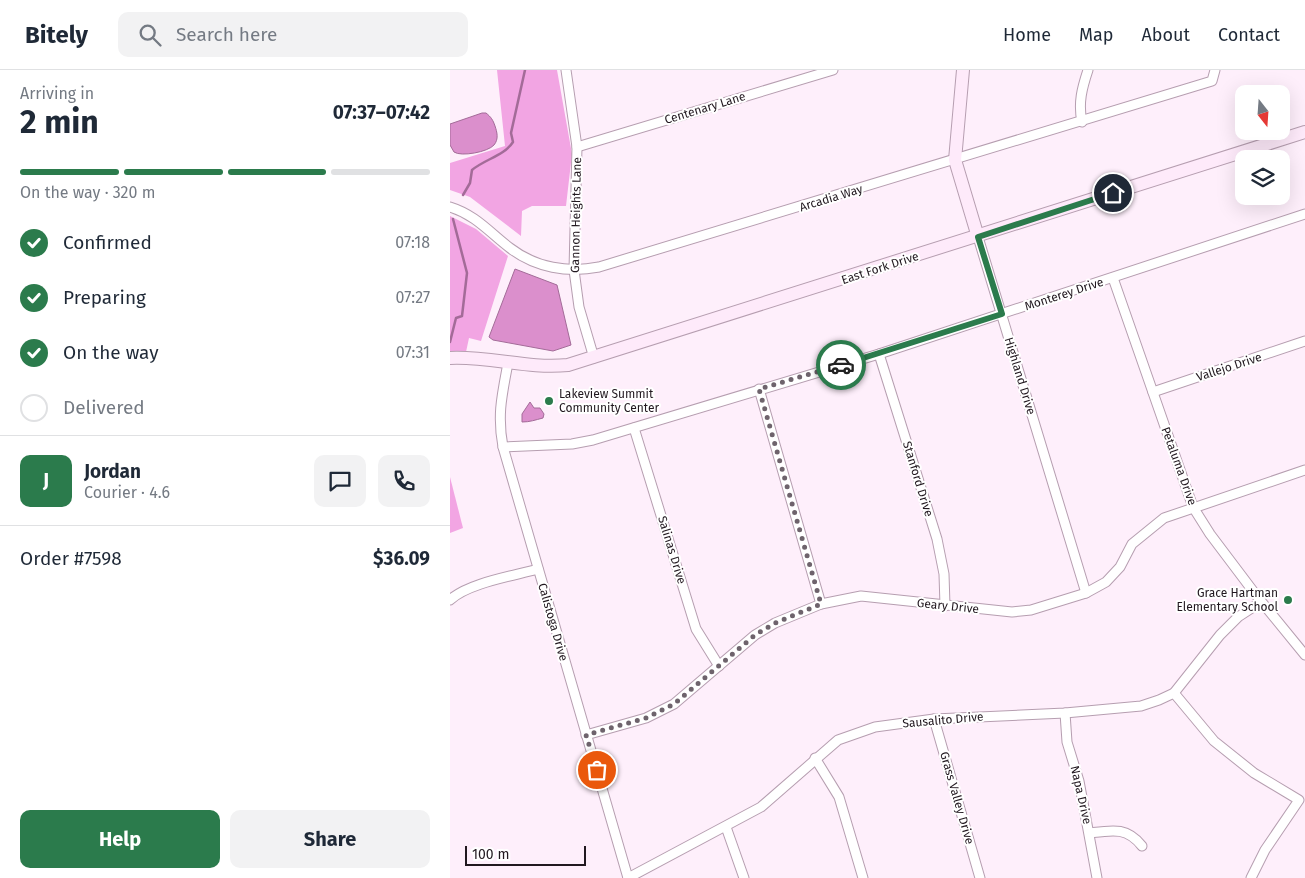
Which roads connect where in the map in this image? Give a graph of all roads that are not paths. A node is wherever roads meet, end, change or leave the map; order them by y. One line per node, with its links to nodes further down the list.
1 (566, 70): 8 (street, Gannon Heights Lane)
2 (833, 70): 8 (street, Centenary Lane)
3 (963, 70): 9 (street, Highland Drive)
4 (1088, 70): 6 (street)
5 (1215, 70): 6 (street, Arcadia Way)
6 (1082, 122): 9 (street, Arcadia Way)
7 (1305, 132): 12 (street, East Fork Drive)
8 (576, 146): 13 (street, Gannon Heights Lane)
9 (955, 160): 12 (street, Highland Drive); 13 (street, Arcadia Way)
10 (450, 207): 13 (street, Arcadia Way)
11 (1305, 214): 14 (street, Monterey Drive)
12 (978, 237): 15 (street, Highland Drive); 19 (street, East Fork Drive)
13 (574, 270): 19 (street, Gannon Heights Lane)
14 (1113, 278): 15 (street, Monterey Drive); 22 (street, Petaluma Drive)
15 (1002, 314): 17 (street, Monterey Drive); 28 (street, Highland Drive)
16 (1305, 341): 22 (street, Vallejo Drive)
17 (879, 354): 21 (street, Monterey Drive); 32 (street, Stanford Drive)
18 (450, 358): 20 (street, East Fork Drive)
19 (594, 358): 20 (street, East Fork Drive)
20 (508, 363): 24 (street, Calistoga Drive)
21 (759, 389): 23 (street, Monterey Drive); 31 (street)
22 (1153, 392): 26 (street, Petaluma Drive)
23 (634, 428): 24 (street, Monterey Drive); 34 (street, Salinas Drive)
24 (503, 447): 27 (street, Calistoga Drive)
25 (1305, 470): 26 (street, Geary Drive)
26 (1193, 507): 28 (street, Geary Drive); 30 (street, Petaluma Drive)
27 (538, 569): 29 (street); 38 (street, Calistoga Drive)
28 (1086, 593): 32 (street, Geary Drive)
29 (450, 600)
30 (1261, 602): 33 (street, Petaluma Drive); 35 (street)
31 (821, 604): 32 (street, Geary Drive); 34 (street, Geary Drive)
32 (945, 606)
33 (1305, 655)
34 (720, 666): 38 (street, Geary Drive)
35 (1174, 693): 36 (street, Sausalito Drive); 48 (street)
36 (1065, 713): 37 (street, Sausalito Drive); 41 (street, Napa Drive)
37 (934, 719): 39 (street, Sausalito Drive); 46 (street, Grass Valley Drive)
38 (586, 735): 43 (street, Calistoga Drive)
39 (815, 758): 40 (street, Sausalito Drive); 45 (street)
40 (726, 827): 43 (street, Sausalito Drive); 44 (street)
41 (1090, 833): 42 (street); 47 (street, Napa Drive)
42 (1142, 846)
43 (628, 878)
44 (744, 878)
45 (863, 878)
46 (980, 878)
47 (1097, 878)
48 (1251, 878)

